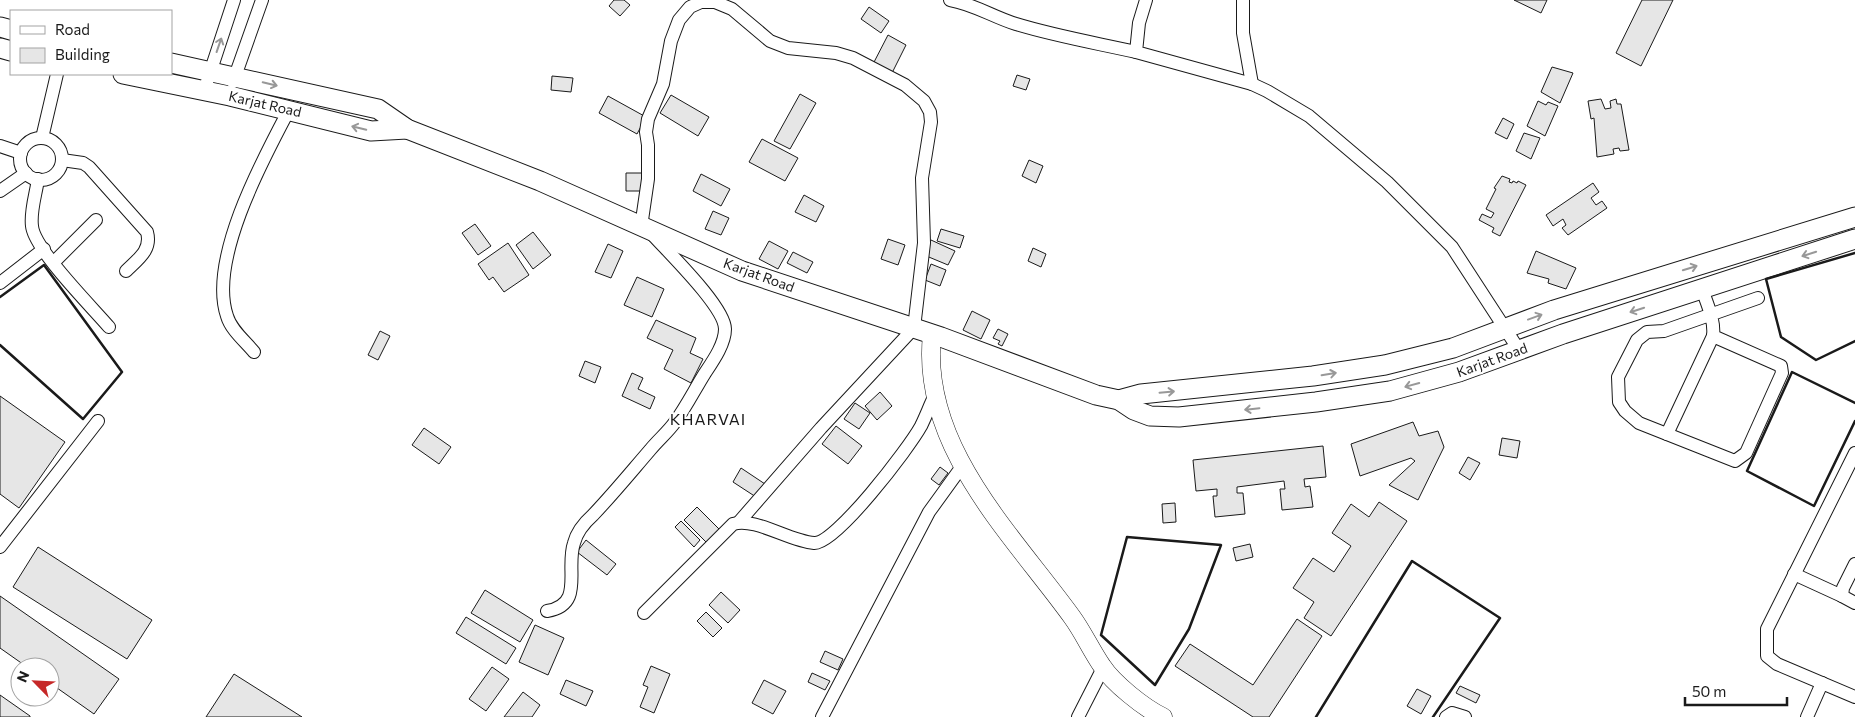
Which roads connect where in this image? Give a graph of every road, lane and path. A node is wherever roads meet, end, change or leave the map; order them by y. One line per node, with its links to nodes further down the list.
1 (234, 0): 8 (street, one-way to 1)
2 (262, 0): 11 (street)
3 (950, 0): 6 (street)
4 (1146, 0): 6 (street)
5 (1243, 0): 12 (street)
6 (1136, 52): 12 (street)
7 (172, 63): 8 (main road, Karjat Road)
8 (210, 71): 11 (main road, Karjat Road); 13 (street)
9 (58, 75): 17 (street)
10 (128, 75): 13 (main road, Karjat Road)
11 (235, 76): 14 (street); 16 (main road, Karjat Road, one-way to 16)
12 (1252, 84): 36 (street)
13 (204, 91): 14 (main road, Karjat Road)
14 (228, 96): 15 (main road, Karjat Road)
15 (289, 110): 16 (main road, Karjat Road, one-way to 15); 40 (street)
16 (407, 129): 26 (main road, Karjat Road)
17 (42, 138): 19 (street); 20 (street)
18 (0, 146): 19 (street)
19 (21, 153): 21 (street)
20 (62, 160): 22 (street); 30 (street)
21 (26, 173): 22 (street); 23 (street)
22 (38, 180): 28 (street)
23 (0, 191)
24 (1855, 217): 36 (main road, Karjat Road, one-way to 24)
25 (96, 220): 29 (street)
26 (645, 229): 37 (main road, Karjat Road); 37 (street); 53 (street)
27 (1855, 239): 32 (main road, Karjat Road, one-way to 32)
28 (44, 250): 29 (street); 31 (street)
29 (54, 262): 35 (street)
30 (126, 271)
31 (0, 283)
32 (1702, 289): 34 (street); 39 (main road, Karjat Road, one-way to 39)
33 (1758, 298): 34 (street)
34 (1710, 314): 38 (street); 44 (street)
35 (109, 327)
36 (1505, 328): 39 (street); 42 (main road, Karjat Road, one-way to 36)
37 (923, 332): 41 (street); 42 (main road, Karjat Road); 47 (street)
38 (1714, 336): 44 (street); 44 (street)
39 (1519, 350): 42 (main road, Karjat Road, one-way to 42)
40 (254, 352)
41 (934, 395): 46 (street); 47 (street)
42 (1120, 400)
43 (98, 421): 48 (street)
44 (1667, 434)
45 (1855, 453): 50 (street)
46 (963, 465): 55 (street); 58 (street)
47 (739, 522): 54 (street)
48 (0, 547)
49 (1855, 564): 51 (street)
50 (1794, 574): 51 (street); 56 (street)
51 (1842, 596): 52 (street)
52 (1855, 603)
53 (547, 611)
54 (644, 613)
55 (1103, 668): 59 (street); 60 (street)
56 (1822, 683): 57 (street); 63 (street)
57 (1855, 697)
58 (822, 717)
59 (1078, 717)
60 (1163, 717)
61 (1446, 717): 62 (street)
62 (1465, 717)
63 (1808, 717)

